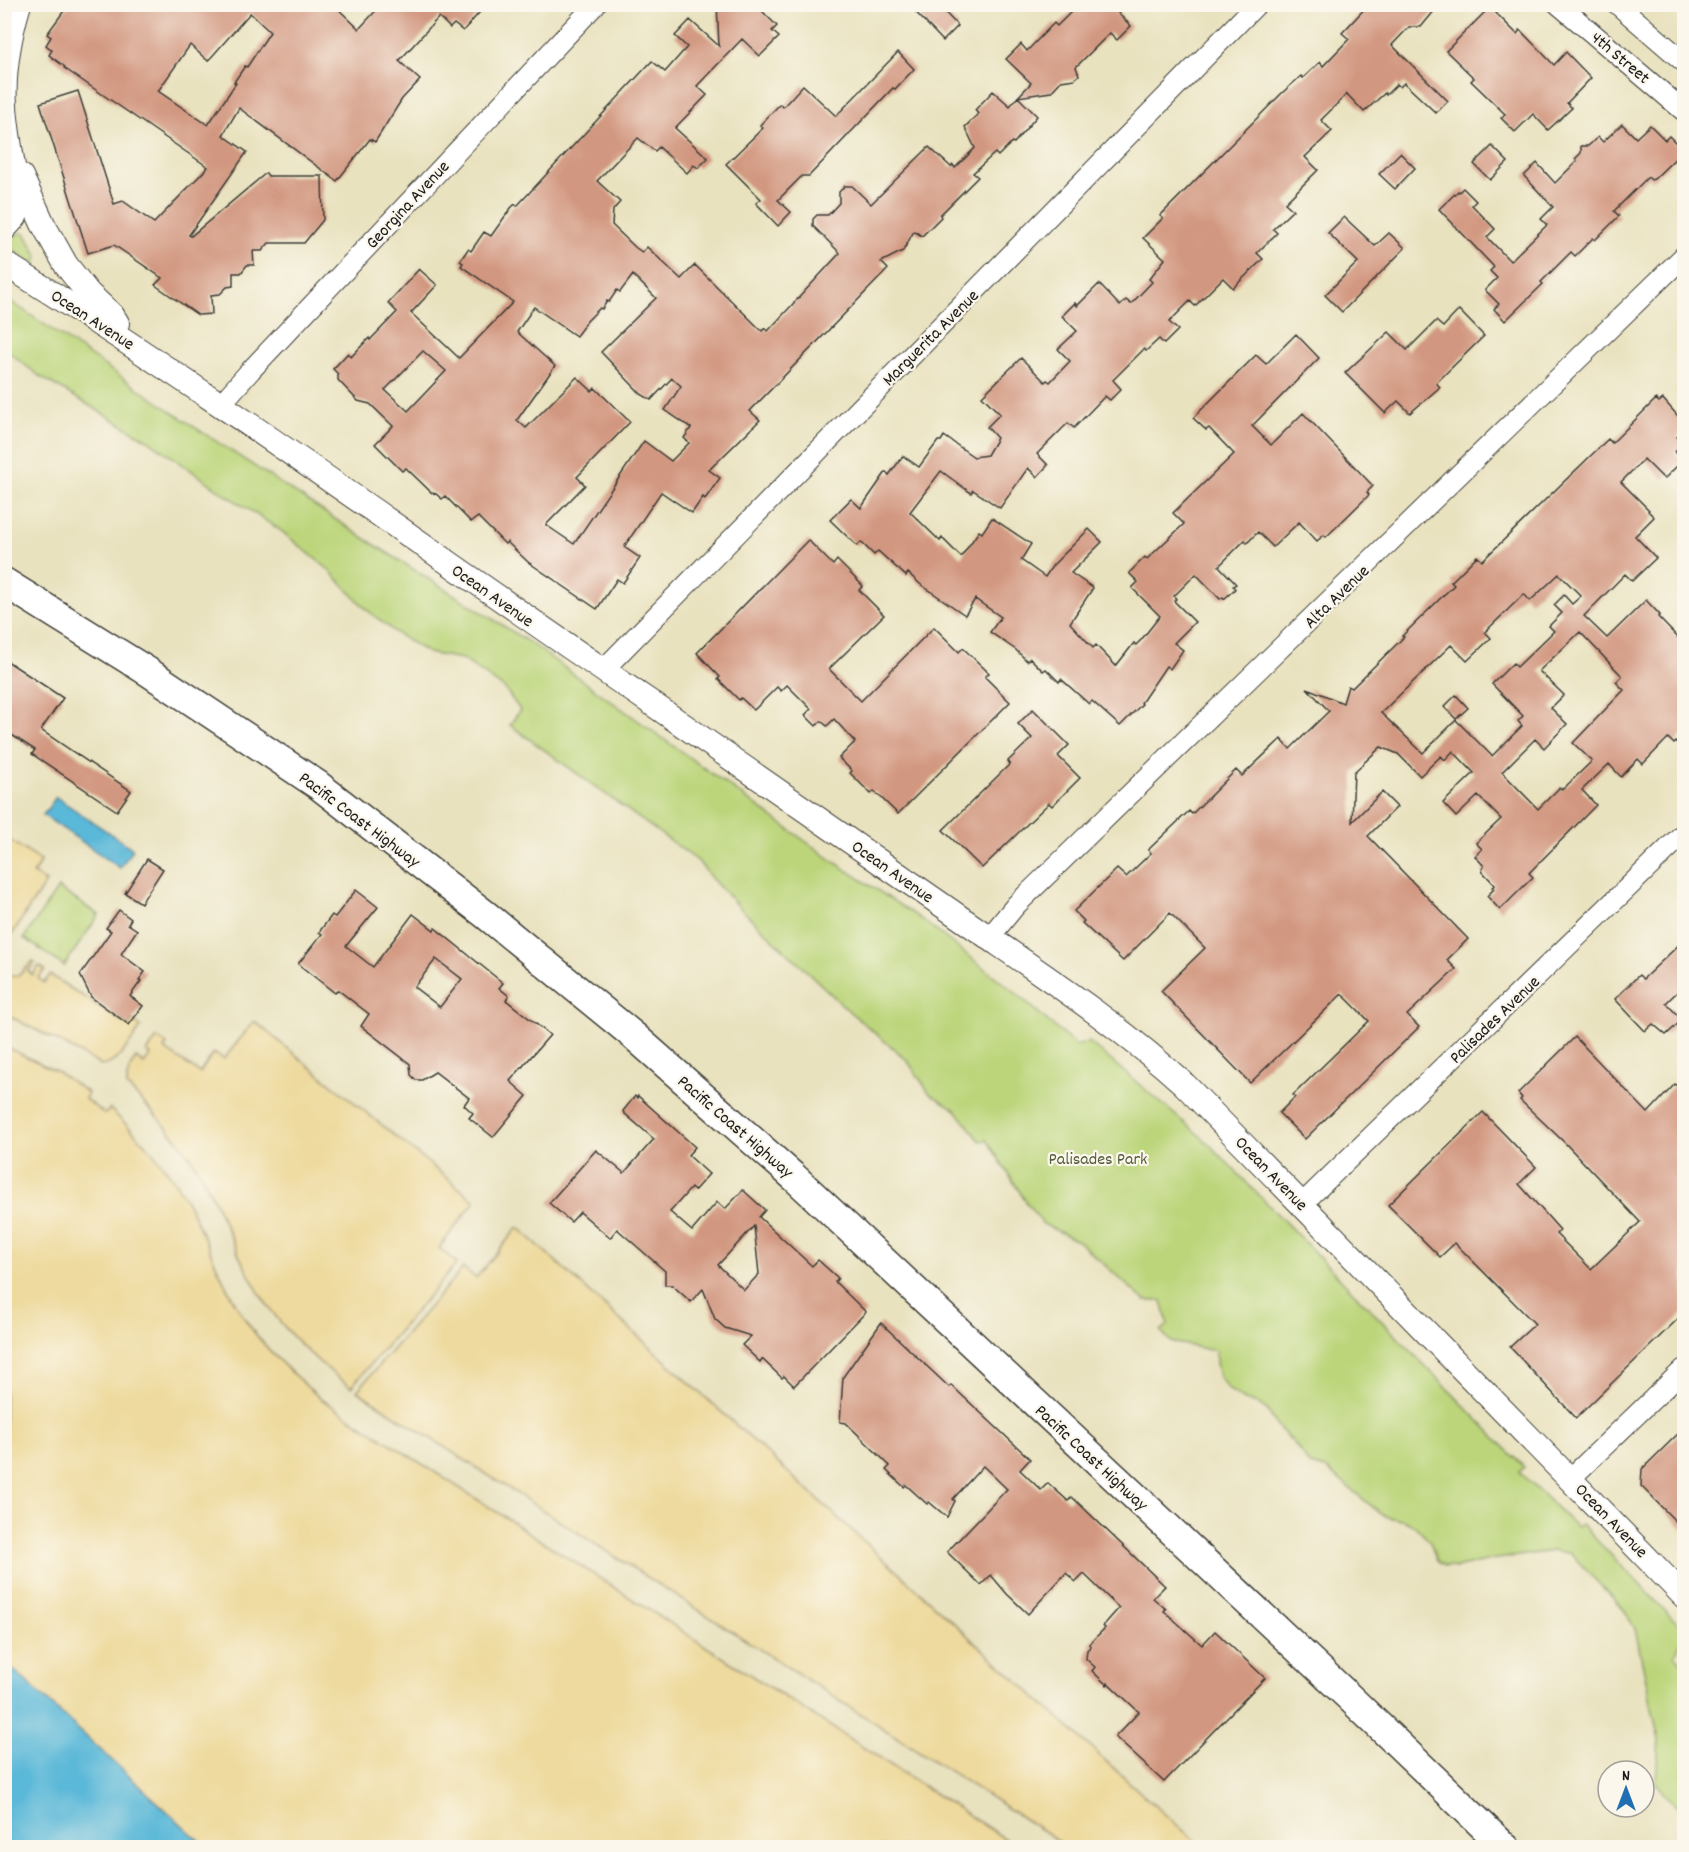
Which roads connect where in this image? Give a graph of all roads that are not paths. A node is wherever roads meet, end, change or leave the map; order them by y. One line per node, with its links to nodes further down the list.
1 (19, 4): 8 (main road)
2 (596, 4): 13 (street, Georgina Avenue)
3 (1257, 4): 15 (street, Marguerita Avenue)
4 (1558, 4): 7 (street, 4th Street)
5 (1617, 4): 6 (street, 4th Street)
6 (1684, 62)
7 (1684, 111)
8 (13, 163): 9 (main road); 12 (main road)
9 (4, 229)
10 (1684, 256): 17 (street, Alta Avenue)
11 (4, 263): 12 (main road, Ocean Avenue)
12 (129, 343): 13 (main road, Ocean Avenue)
13 (220, 405): 15 (main road, Ocean Avenue)
14 (4, 582): 22 (highway, Pacific Coast Highway)
15 (603, 670): 17 (main road, Ocean Avenue)
16 (1684, 833): 18 (street, Palisades Avenue)
17 (989, 938): 18 (main road, Ocean Avenue)
18 (1302, 1204): 20 (main road, Ocean Avenue)
19 (1684, 1369): 20 (street)
20 (1571, 1478): 21 (main road, Ocean Avenue)
21 (1684, 1596)
22 (1506, 1848)

